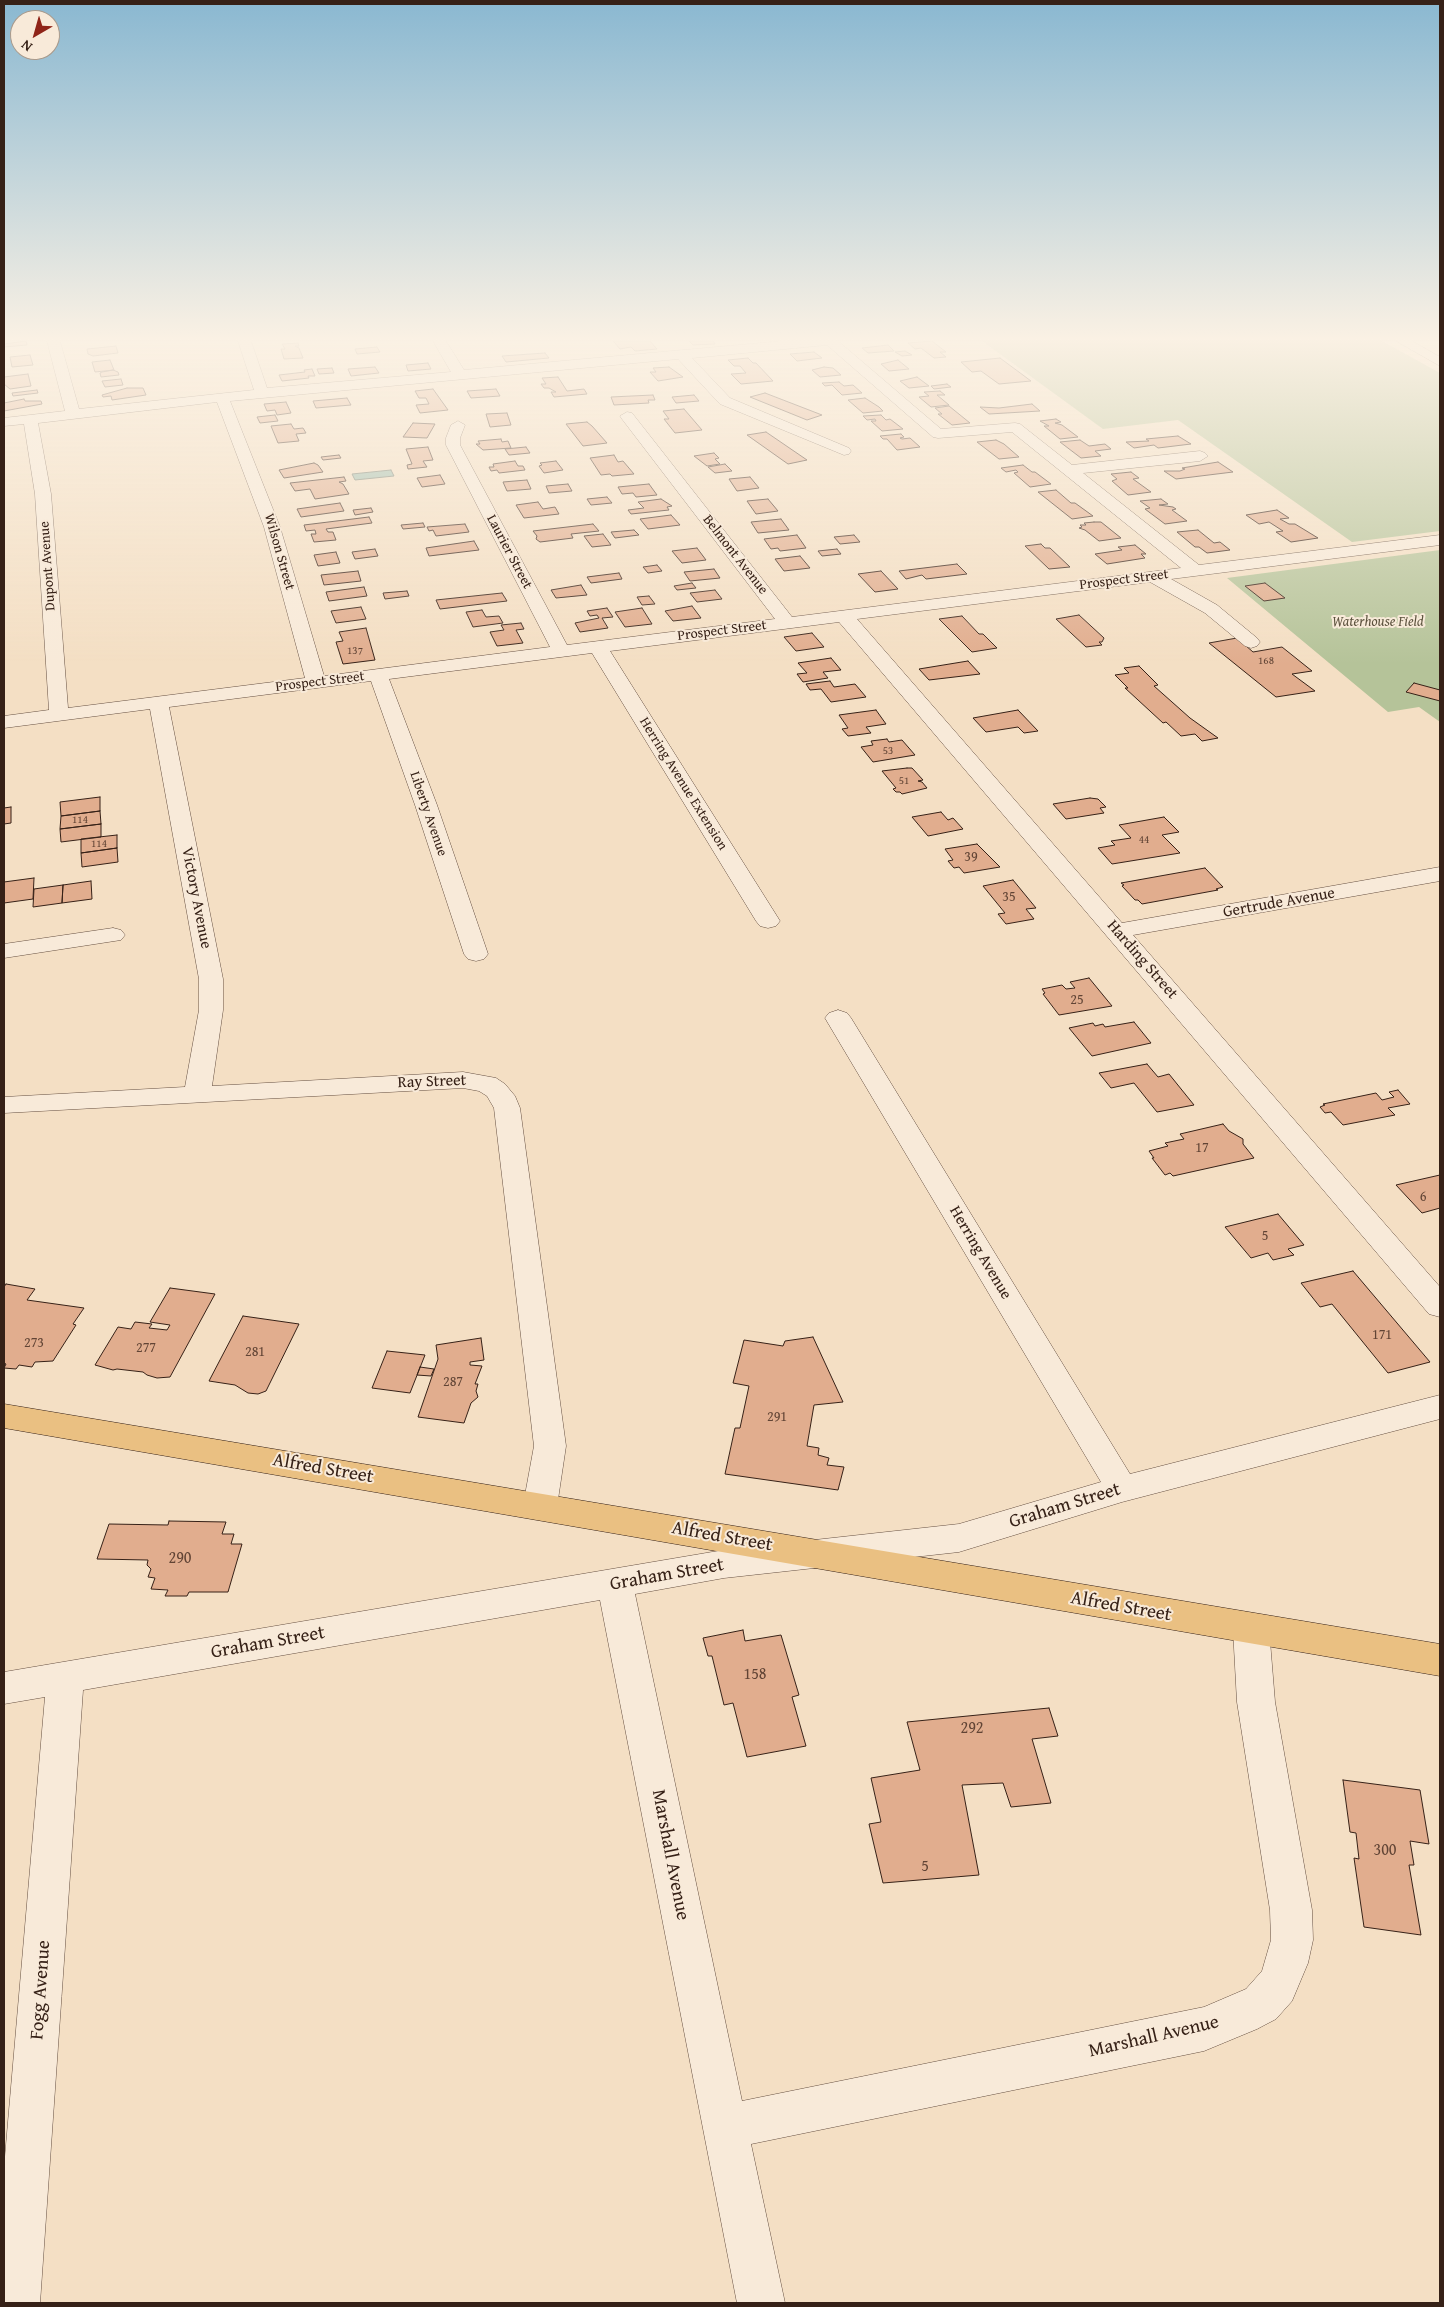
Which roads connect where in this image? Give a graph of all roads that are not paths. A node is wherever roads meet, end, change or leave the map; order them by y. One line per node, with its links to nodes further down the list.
1 (35, 449): 21 (street, Dupont Avenue)
2 (242, 449): 19 (street, Wilson Street)
3 (455, 449): 17 (street, Laurier Street)
4 (652, 449): 14 (street, Belmont Avenue)
5 (839, 449): 7 (street)
6 (1042, 449): 9 (street)
7 (844, 451)
8 (1200, 456): 9 (street)
9 (1069, 470): 11 (street)
10 (1440, 540): 11 (street, Prospect Street)
11 (1196, 571): 12 (street, Prospect Street)
12 (1154, 577): 13 (street, Prospect Street); 15 (street)
13 (844, 616): 14 (street, Prospect Street); 25 (street, Harding Street)
14 (788, 623): 16 (street, Prospect Street)
15 (1251, 642)
16 (598, 647): 17 (street, Prospect Street); 24 (street, Herring Avenue Extension)
17 (561, 651): 18 (street, Prospect Street)
18 (378, 674): 19 (street, Prospect Street); 28 (street, Liberty Avenue)
19 (316, 682): 20 (street, Prospect Street)
20 (158, 702): 21 (street, Prospect Street); 30 (street, Victory Avenue)
21 (59, 715): 22 (street, Prospect Street)
22 (4, 722)
23 (1440, 874): 25 (street, Gertrude Avenue)
24 (768, 922)
25 (1117, 931): 32 (street, Harding Street)
26 (113, 935): 27 (street)
27 (4, 952)
28 (476, 954)
29 (838, 1018): 35 (street, Herring Avenue)
30 (197, 1095): 31 (street, Ray Street); 36 (street, Ray Street)
31 (4, 1106)
32 (1440, 1306)
33 (1440, 1407): 35 (street, Graham Street)
34 (4, 1416): 36 (main road, Alfred Street)
35 (1122, 1488): 37 (street, Graham Street)
36 (540, 1506): 37 (main road, Alfred Street)
37 (824, 1554): 38 (street, Graham Street); 39 (main road, Alfred Street)
38 (615, 1584): 41 (street, Graham Street); 43 (street, Marshall Avenue)
39 (1251, 1629): 40 (main road, Alfred Street); 43 (street, Marshall Avenue)
40 (1440, 1660)
41 (65, 1678): 42 (street, Graham Street); 44 (street, Fogg Avenue)
42 (4, 1688)
43 (725, 2127): 45 (street, Marshall Avenue)
44 (16, 2303)
45 (761, 2303)

